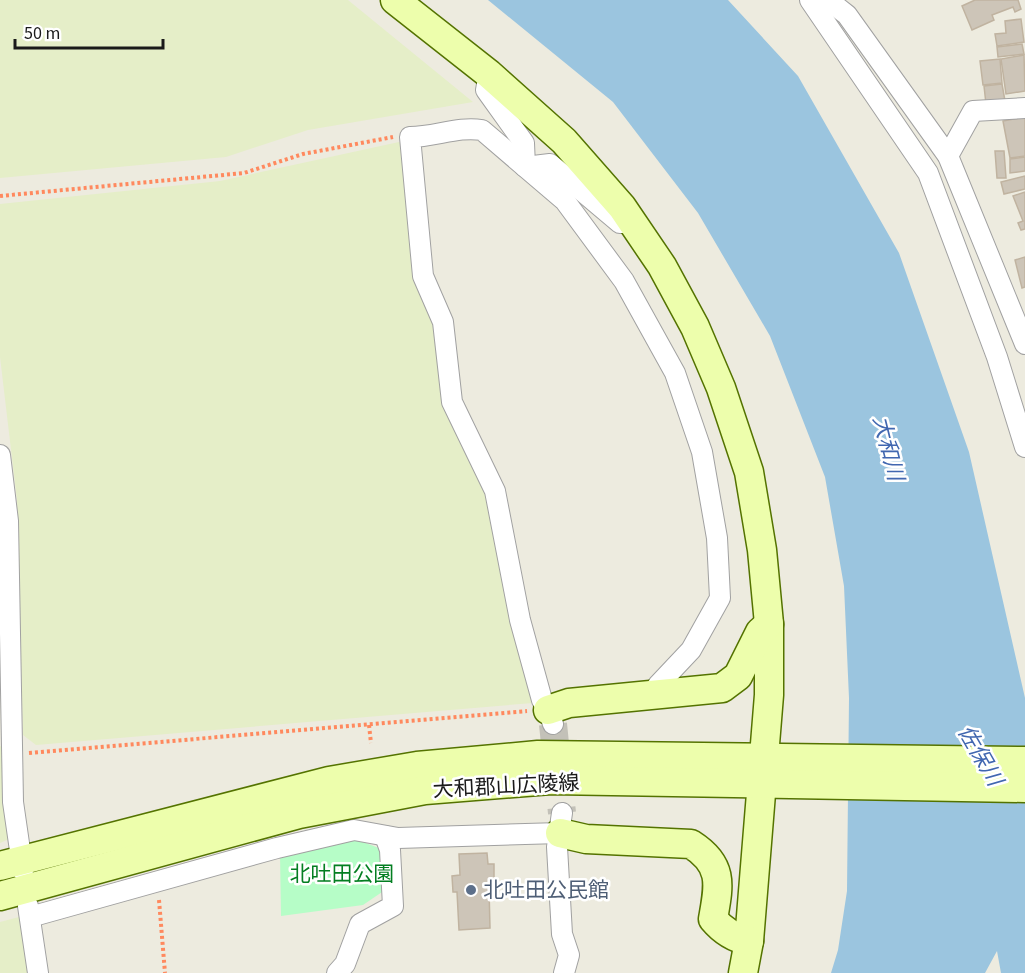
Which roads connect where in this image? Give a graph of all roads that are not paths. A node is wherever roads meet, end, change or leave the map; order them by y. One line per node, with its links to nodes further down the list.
1 (396, 0): 4 (street)
2 (810, 0): 10 (street)
3 (828, 0): 6 (street)
4 (489, 74): 7 (street); 8 (street)
5 (1025, 108): 6 (street)
6 (948, 156): 9 (street)
7 (525, 166): 8 (street); 13 (street); 14 (street)
8 (632, 223): 12 (street)
9 (1025, 344)
10 (1025, 447)
11 (0, 455): 20 (street)
12 (770, 624): 13 (street); 16 (street)
13 (653, 695): 14 (street)
14 (551, 717)
15 (1025, 761): 16 (street, 大和郡山広陵線)
16 (775, 772): 17 (street, 大和郡山広陵線); 20 (street, 大和郡山広陵線); 22 (street)
17 (1025, 788)
18 (561, 823): 19 (street); 22 (street); 25 (street)
19 (385, 836): 21 (street); 24 (street)
20 (12, 878): 21 (street)
21 (30, 917): 23 (street)
22 (749, 941): 26 (street)
23 (38, 973)
24 (337, 973)
25 (564, 973)
26 (743, 973)

